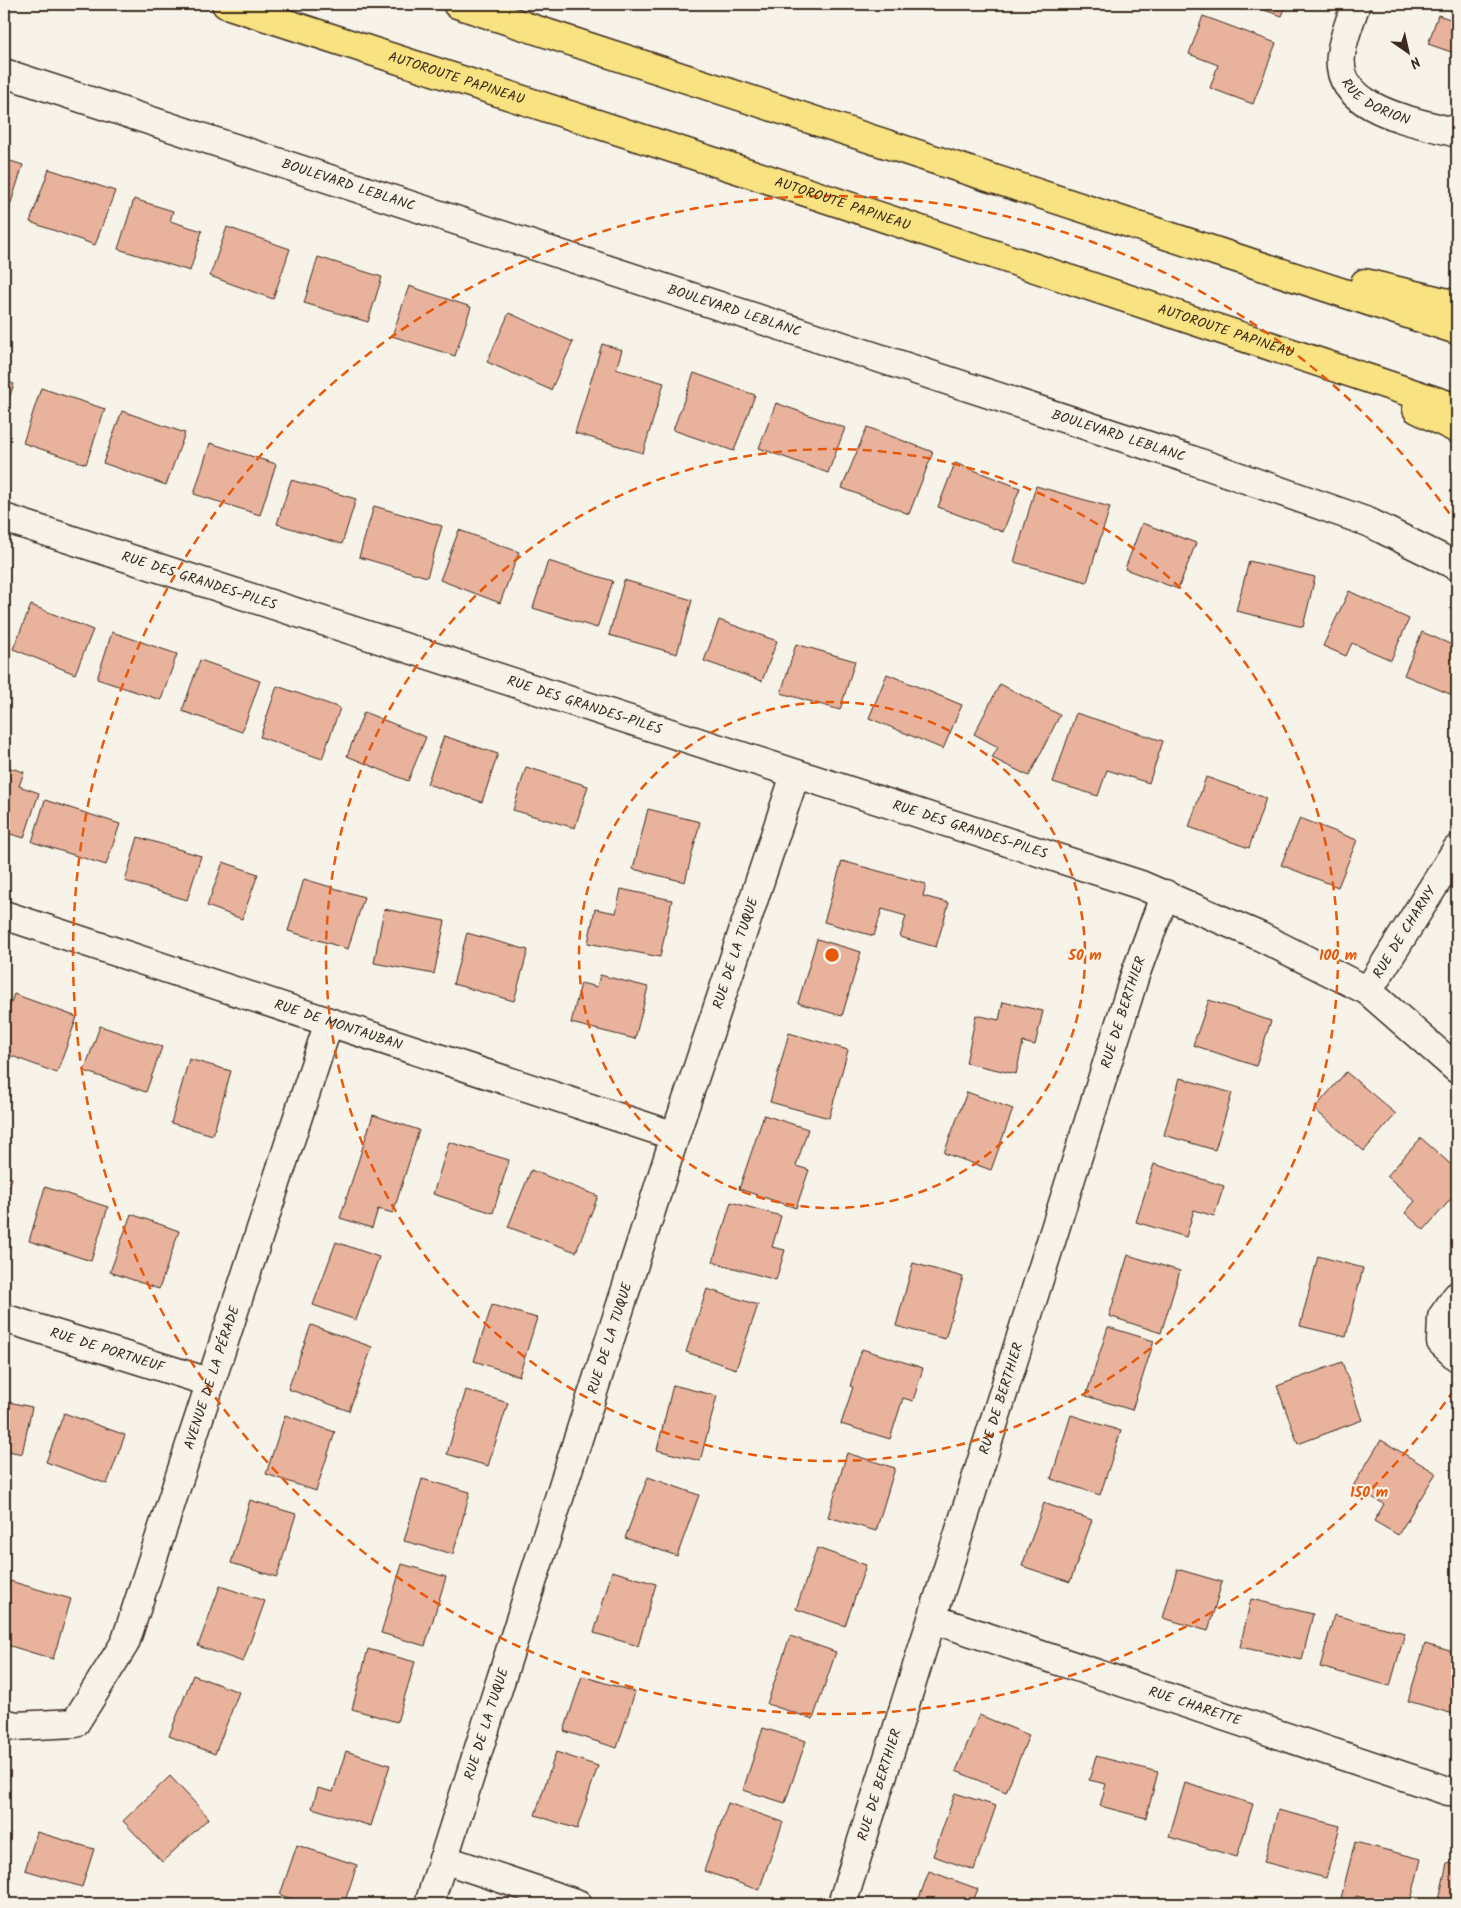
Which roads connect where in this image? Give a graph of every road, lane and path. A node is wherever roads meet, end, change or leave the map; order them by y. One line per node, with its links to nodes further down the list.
1 (226, 4): 9 (highway, AUTOROUTE PAPINEAU)
2 (457, 4): 6 (highway)
3 (1356, 4): 5 (street, RUE DORION)
4 (4, 73): 13 (street, BOULEVARD LEBLANC)
5 (1457, 134)
6 (1190, 243): 7 (highway); 8 (highway)
7 (1457, 304)
8 (1457, 330)
9 (1331, 364): 10 (highway, AUTOROUTE PAPINEAU); 11 (highway)
10 (1457, 408)
11 (1457, 429)
12 (4, 518): 14 (street, RUE DES GRANDES-PILES)
13 (1457, 566)
14 (795, 775): 16 (street, RUE DES GRANDES-PILES); 21 (street, RUE DE LA TUQUE)
15 (1457, 849): 18 (street, RUE DE CHARNY)
16 (1165, 894): 18 (street, RUE DES GRANDES-PILES); 26 (street, RUE DE BERTHIER)
17 (4, 915): 19 (street, RUE DE MONTAUBAN)
18 (1368, 991): 20 (street, RUE DES GRANDES-PILES)
19 (329, 1022): 21 (street, RUE DE MONTAUBAN); 25 (street, AVENUE DE LA PÉRADE)
20 (1457, 1069)
21 (675, 1136): 29 (street, RUE DE LA TUQUE)
22 (1457, 1296): 24 (street)
23 (4, 1318): 25 (street, RUE DE PORTNEUF)
24 (1457, 1357)
25 (209, 1382): 27 (street, AVENUE DE LA PÉRADE)
26 (932, 1619): 28 (street, RUE CHARETTE); 32 (street, RUE DE BERTHIER)
27 (4, 1723)
28 (1457, 1792)
29 (443, 1859): 30 (street, RUE DE LA TUQUE); 31 (street)
30 (428, 1904)
31 (578, 1904)
32 (842, 1904)

